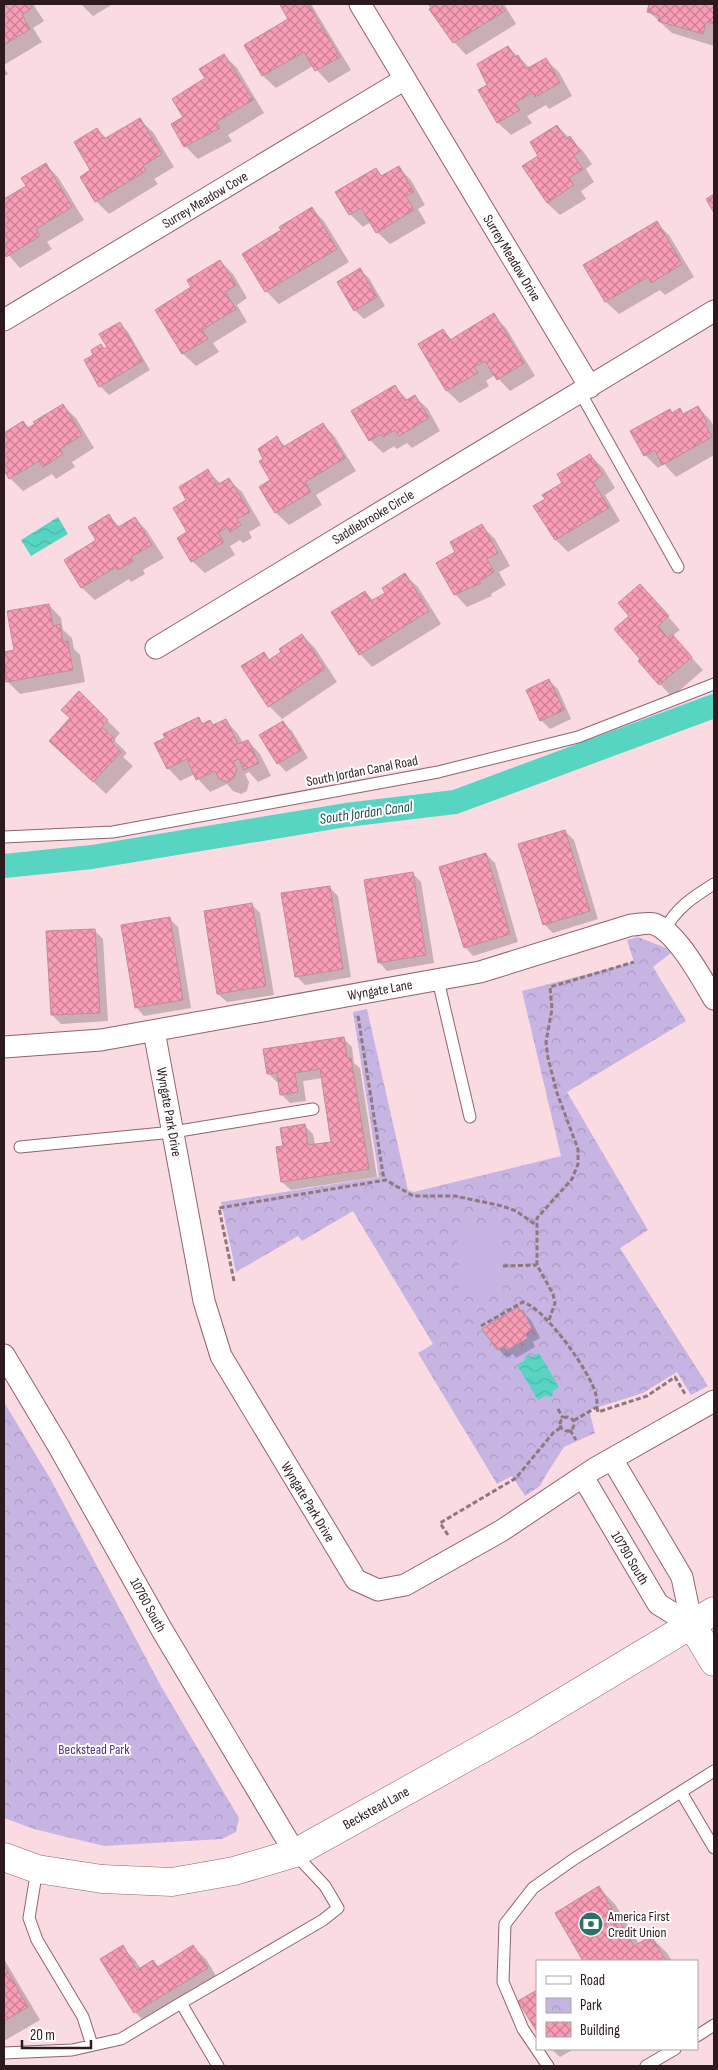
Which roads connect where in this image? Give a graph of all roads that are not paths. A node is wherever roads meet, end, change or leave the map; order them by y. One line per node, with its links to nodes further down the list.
1 (360, 4): 2 (street, Surrey Meadow Drive)
2 (405, 79): 4 (street, Surrey Meadow Cove); 5 (street, Surrey Meadow Drive)
3 (714, 311): 5 (street)
4 (4, 320)
5 (585, 390): 6 (lane); 7 (street, Saddlebrooke Circle)
6 (678, 567)
7 (156, 648)
8 (714, 684): 9 (lane, South Jordan Canal Road)
9 (4, 837)
10 (714, 884): 11 (lane)
11 (664, 930): 12 (street, Wyngate Lane); 13 (street)
12 (438, 980): 14 (street, Wyngate Lane); 17 (lane)
13 (714, 999)
14 (154, 1031): 15 (street, Wyngate Lane); 18 (street, Wyngate Park Drive)
15 (4, 1047)
16 (313, 1109): 18 (lane)
17 (470, 1118)
18 (173, 1132): 19 (lane); 23 (street, Wyngate Park Drive)
19 (20, 1147)
20 (4, 1355): 29 (street, 10760 South)
21 (714, 1401): 22 (street, Wyngate Park Drive)
22 (612, 1459): 23 (street, Wyngate Park Drive); 24 (street, 10790 South)
23 (583, 1477): 24 (street, 10790 South)
24 (703, 1618): 25 (street, 10790 South); 29 (street, Beckstead Lane)
25 (714, 1662)
26 (714, 1771): 27 (lane)
27 (681, 1792): 28 (lane); 36 (lane)
28 (714, 1848)
29 (295, 1853): 31 (street, Beckstead Lane); 32 (lane)
30 (4, 1857): 31 (street, Beckstead Lane)
31 (37, 1868): 35 (lane)
32 (181, 2003): 35 (lane); 40 (lane)
33 (714, 2026): 34 (lane)
34 (698, 2035)
35 (92, 2045): 39 (lane)
36 (536, 2048)
37 (537, 2050): 41 (lane)
38 (673, 2050): 42 (lane)
39 (4, 2053)
40 (218, 2066)
41 (548, 2066)
42 (646, 2066)

